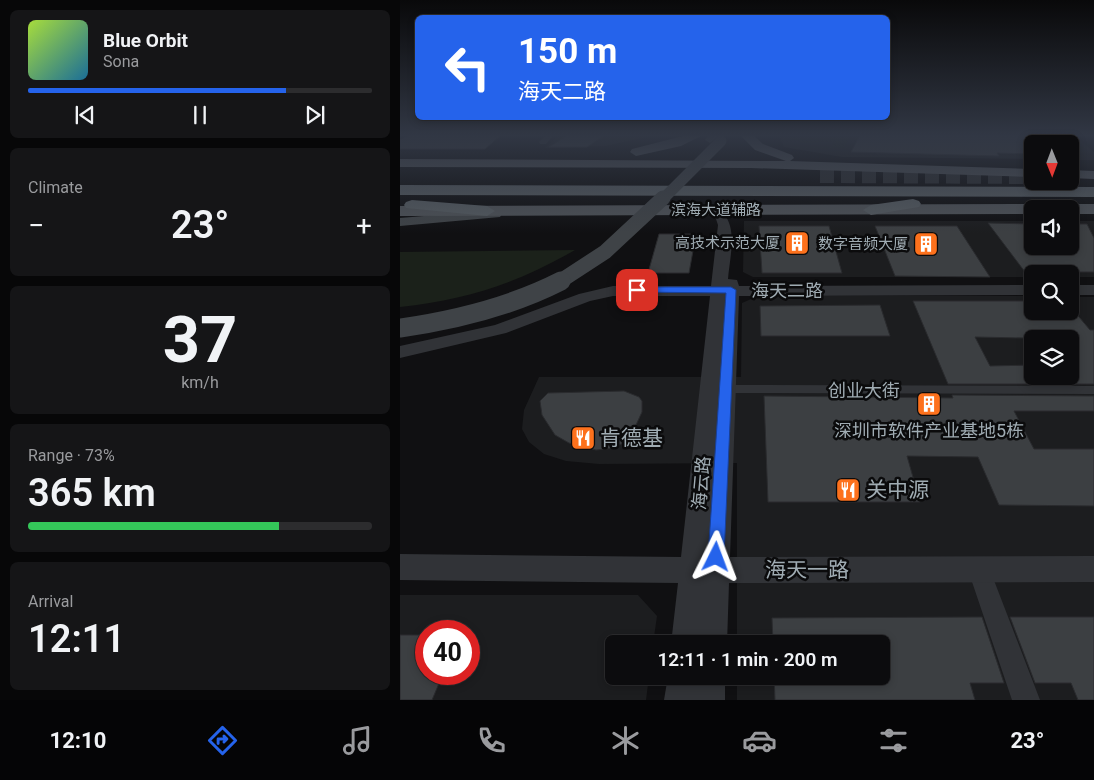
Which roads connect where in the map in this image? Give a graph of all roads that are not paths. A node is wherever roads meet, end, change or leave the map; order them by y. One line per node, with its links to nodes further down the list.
1 (677, 168): 29 (main road)
2 (682, 168): 30 (main road, bridge)
3 (890, 168): 5 (main road)
4 (1015, 168): 5 (main road)
5 (956, 170): 6 (main road)
6 (1024, 173)
7 (1079, 174): 8 (main road)
8 (1094, 175)
9 (400, 176): 10 (highway)
10 (820, 176)
11 (400, 190): 12 (highway)
12 (1011, 192): 13 (highway); 19 (highway)
13 (1094, 192)
14 (400, 204): 22 (highway)
15 (1079, 209): 16 (main road)
16 (1094, 209)
17 (709, 210): 18 (main road, 滨海大道辅路); 23 (main road, 滨海大道辅路); 25 (street, 海云路)
18 (760, 210): 19 (main road, 滨海大道辅路); 22 (main road); 25 (street, 海云路)
19 (871, 210): 20 (main road, 滨海大道辅路)
20 (1024, 210)
21 (400, 211): 22 (main road, 滨海大道辅路)
22 (492, 211): 23 (main road, 滨海大道辅路)
23 (537, 211): 24 (main road)
24 (400, 222)
25 (724, 290): 26 (street, 海天二路); 31 (street, 海天二路); 32 (street, 海云路); 35 (street, 海云路)
26 (1024, 290)
27 (1079, 290): 28 (street)
28 (1094, 290)
29 (400, 318)
30 (400, 328)
31 (400, 352)
32 (724, 389): 33 (street, 创业大街); 35 (street, 海云路)
33 (1094, 390)
34 (400, 567): 35 (street, 海天一路)
35 (704, 570): 36 (street, 海天一路); 38 (street, 海云路); 39 (street, 海云路)
36 (979, 570): 37 (street, 海天一路); 44 (street)
37 (1094, 570)
38 (689, 635)
39 (710, 635)
40 (683, 685): 42 (street)
41 (709, 685): 43 (street)
42 (681, 700)
43 (708, 700)
44 (1026, 700)

